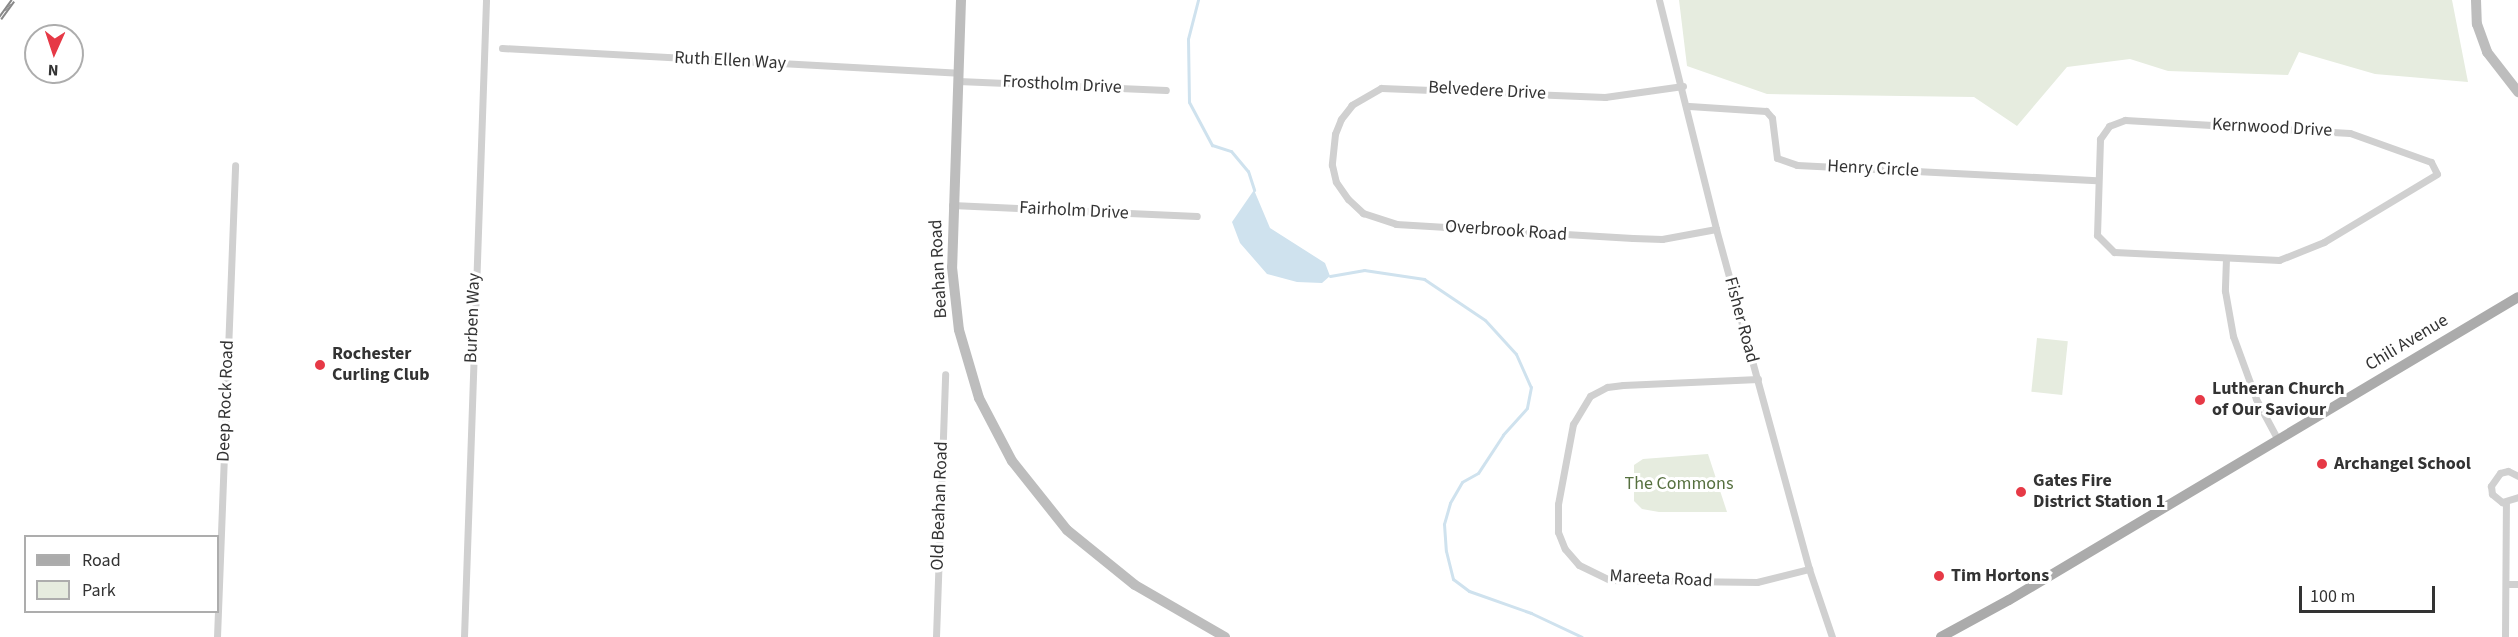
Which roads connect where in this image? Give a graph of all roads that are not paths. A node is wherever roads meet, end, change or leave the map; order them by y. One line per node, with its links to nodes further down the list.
1 (486, 0): 31 (street, Burben Way)
2 (962, 0): 6 (street, Beahan Road)
3 (1659, 0): 7 (street, Fisher Road)
4 (2476, 0): 9 (street)
5 (502, 48): 6 (street, Ruth Ellen Way)
6 (958, 77): 8 (street, Frostholm Drive); 14 (street, Beahan Road)
7 (1683, 86): 10 (street, Fisher Road); 11 (street, Belvedere Drive)
8 (1166, 90)
9 (2518, 92)
10 (1689, 106): 13 (street, Henry Circle); 16 (street, Fisher Road)
11 (1332, 158): 16 (street, Overbrook Road)
12 (235, 165): 28 (street, Deep Rock Road)
13 (2097, 180): 17 (street, Kernwood Drive); 17 (street, Kernwood Drive)
14 (952, 205): 15 (street, Fairholm Drive); 33 (street, Beahan Road)
15 (1197, 216)
16 (1716, 229): 20 (street, Fisher Road)
17 (2226, 258): 21 (street)
18 (2518, 297): 21 (main road, Chili Avenue)
19 (945, 374): 32 (street, Old Beahan Road)
20 (1758, 379): 25 (street, Fisher Road); 25 (street, Mareeta Road)
21 (2278, 440): 35 (main road, Chili Avenue)
22 (2518, 476): 24 (street)
23 (2518, 497): 24 (street)
24 (2506, 502): 26 (street)
25 (1809, 569): 34 (street, Fisher Road)
26 (2506, 584): 27 (street); 36 (street)
27 (2518, 584)
28 (219, 585)
29 (218, 613): 30 (street, Deep Rock Road)
30 (217, 637)
31 (464, 637)
32 (936, 637)
33 (1225, 637)
34 (1832, 637)
35 (1941, 637)
36 (2505, 637)

